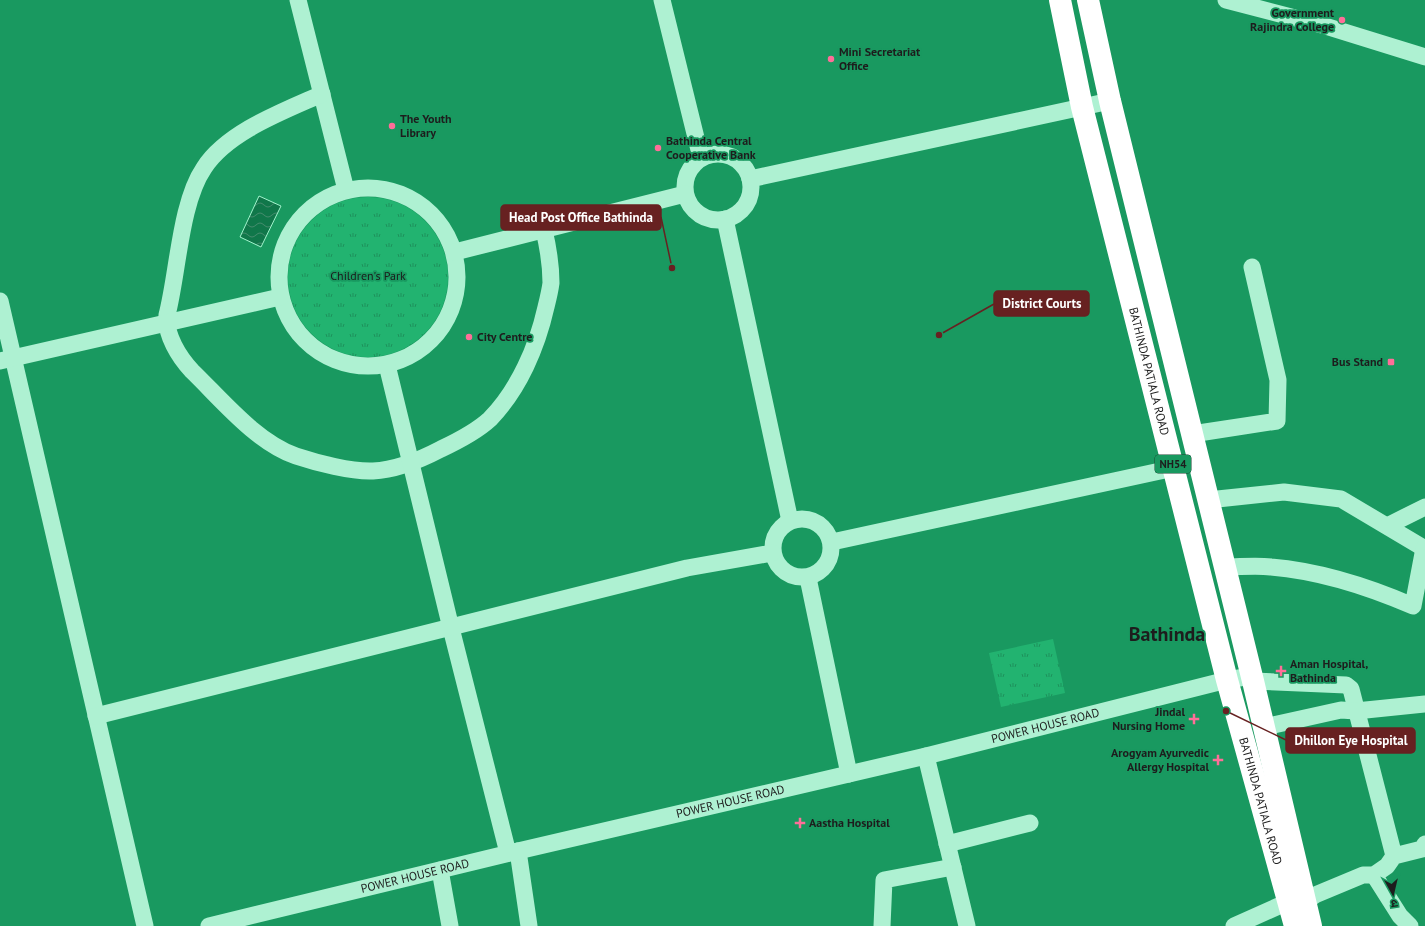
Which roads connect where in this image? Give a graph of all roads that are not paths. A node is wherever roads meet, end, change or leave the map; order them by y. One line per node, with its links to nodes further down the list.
1 (298, 0): 7 (street)
2 (662, 0): 10 (street)
3 (1060, 0): 9 (highway, BATHINDA PATIALA ROAD / NH54)
4 (1088, 0): 8 (highway, NH54)
5 (1226, 0): 6 (street)
6 (1424, 54)
7 (322, 94): 12 (street); 20 (street)
8 (1110, 101): 9 (street); 23 (highway, NH54)
9 (1082, 107): 11 (street); 25 (highway, BATHINDA PATIALA ROAD / NH54)
10 (701, 158): 11 (street); 13 (street)
11 (750, 179): 14 (street)
12 (346, 190): 16 (street); 18 (street)
13 (685, 194): 14 (street); 15 (street)
14 (725, 219): 28 (street)
15 (544, 230): 16 (street); 24 (street)
16 (455, 252): 22 (street)
17 (1252, 267): 23 (street)
18 (280, 297): 20 (street); 22 (street)
19 (0, 301): 21 (street)
20 (167, 323): 21 (street); 24 (street)
21 (7, 360): 40 (street)
22 (388, 364): 24 (street)
23 (1192, 434): 26 (highway, NH54)
24 (410, 462): 35 (street)
25 (1174, 468): 30 (street); 37 (highway, BATHINDA PATIALA ROAD / NH54)
26 (1208, 500): 29 (street); 33 (highway, NH54)
27 (1425, 508): 29 (street)
28 (790, 521): 30 (street); 32 (street)
29 (1388, 526): 31 (street)
30 (832, 542): 34 (street)
31 (1424, 548): 33 (street)
32 (772, 553): 34 (street); 35 (street)
33 (1224, 567): 36 (highway, NH54)
34 (808, 578): 43 (street)
35 (450, 628): 40 (street); 47 (street)
36 (1252, 679): 37 (street, POWER HOUSE ROAD); 39 (street, POWER HOUSE ROAD); 41 (highway, NH54)
37 (1227, 680): 42 (street, POWER HOUSE ROAD); 52 (highway, BATHINDA PATIALA ROAD / NH54)
38 (1425, 704): 39 (street)
39 (1356, 711): 41 (street); 48 (street, POWER HOUSE ROAD)
40 (96, 716): 53 (street)
41 (1264, 727): 52 (highway, NH54)
42 (926, 756): 43 (street, POWER HOUSE ROAD); 45 (street)
43 (849, 774): 47 (street, POWER HOUSE ROAD)
44 (1030, 823): 45 (street)
45 (947, 844): 49 (street)
46 (1425, 844): 48 (street)
47 (513, 852): 50 (street, POWER HOUSE ROAD); 56 (street)
48 (1394, 856): 51 (street)
49 (953, 867): 57 (street); 58 (street)
50 (440, 870): 54 (street, POWER HOUSE ROAD); 55 (street)
51 (1374, 875): 52 (street); 62 (street)
52 (1297, 901): 59 (street); 60 (highway, BATHINDA PATIALA ROAD / NH54); 61 (highway, NH54)
53 (145, 926)
54 (209, 926)
55 (450, 926)
56 (529, 926)
57 (882, 926)
58 (967, 926)
59 (1234, 926)
60 (1295, 926)
61 (1311, 926)
62 (1410, 926)

